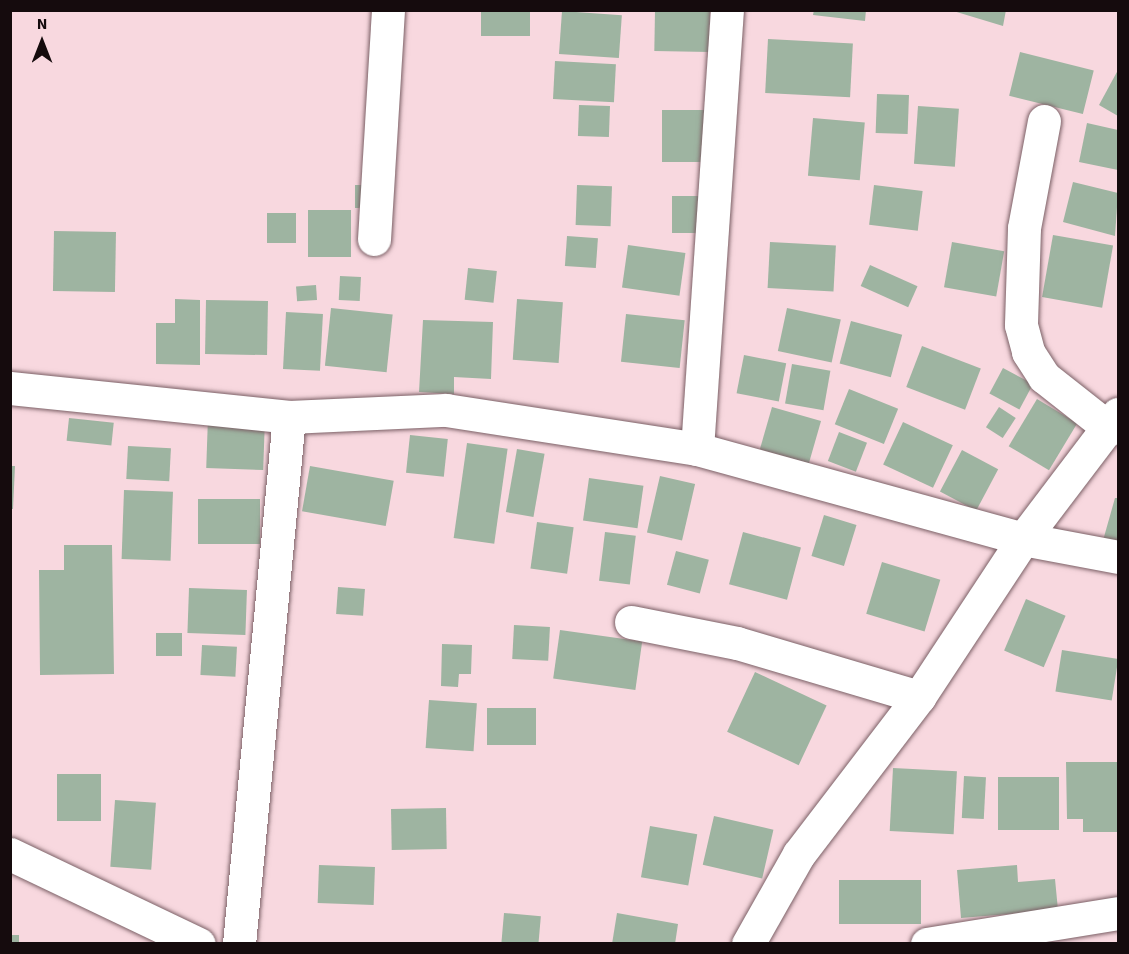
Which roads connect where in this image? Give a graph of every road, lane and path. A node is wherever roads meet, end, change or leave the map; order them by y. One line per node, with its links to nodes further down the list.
1 (388, 10): 4 (street)
2 (727, 10): 8 (street)
3 (1044, 122): 7 (street)
4 (374, 239)
5 (10, 388): 6 (street)
6 (289, 417): 8 (street); 16 (street)
7 (1114, 422): 9 (street)
8 (697, 449): 9 (street)
9 (1023, 539): 10 (street); 12 (street)
10 (1119, 557)
11 (631, 622): 12 (street)
12 (919, 697): 17 (street)
13 (10, 854): 15 (street)
14 (1119, 913): 18 (street)
15 (200, 944)
16 (239, 944)
17 (748, 944)
18 (927, 944)

